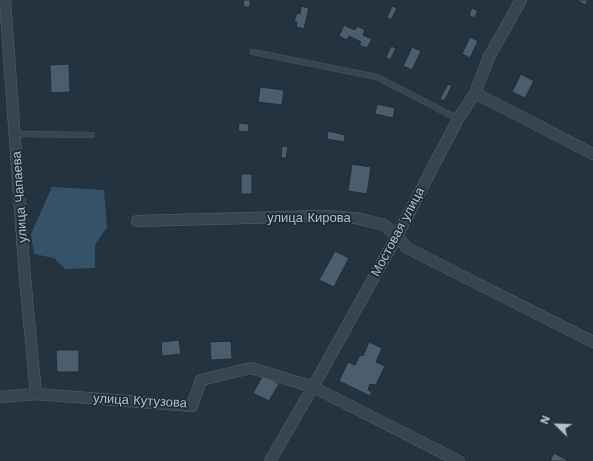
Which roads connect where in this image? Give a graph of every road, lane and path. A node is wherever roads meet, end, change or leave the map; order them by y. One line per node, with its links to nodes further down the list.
1 (5, 0): 6 (street, улица Чапаева)
2 (521, 0): 4 (street, Мостовая улица)
3 (253, 52): 5 (lane)
4 (475, 93): 5 (street, Мостовая улица); 8 (street)
5 (458, 119): 10 (street, Мостовая улица)
6 (16, 134): 7 (lane); 13 (street, улица Чапаева)
7 (92, 135)
8 (593, 154)
9 (137, 221): 10 (street, улица Кирова)
10 (397, 236): 11 (street, улица Кирова); 12 (street, Мостовая улица)
11 (593, 342)
12 (313, 387): 13 (street, улица Кутузова); 15 (street, Мостовая улица); 16 (street, улица Кутузова)
13 (36, 394): 14 (street, улица Кутузова)
14 (0, 397)
15 (270, 461)
16 (459, 461)

